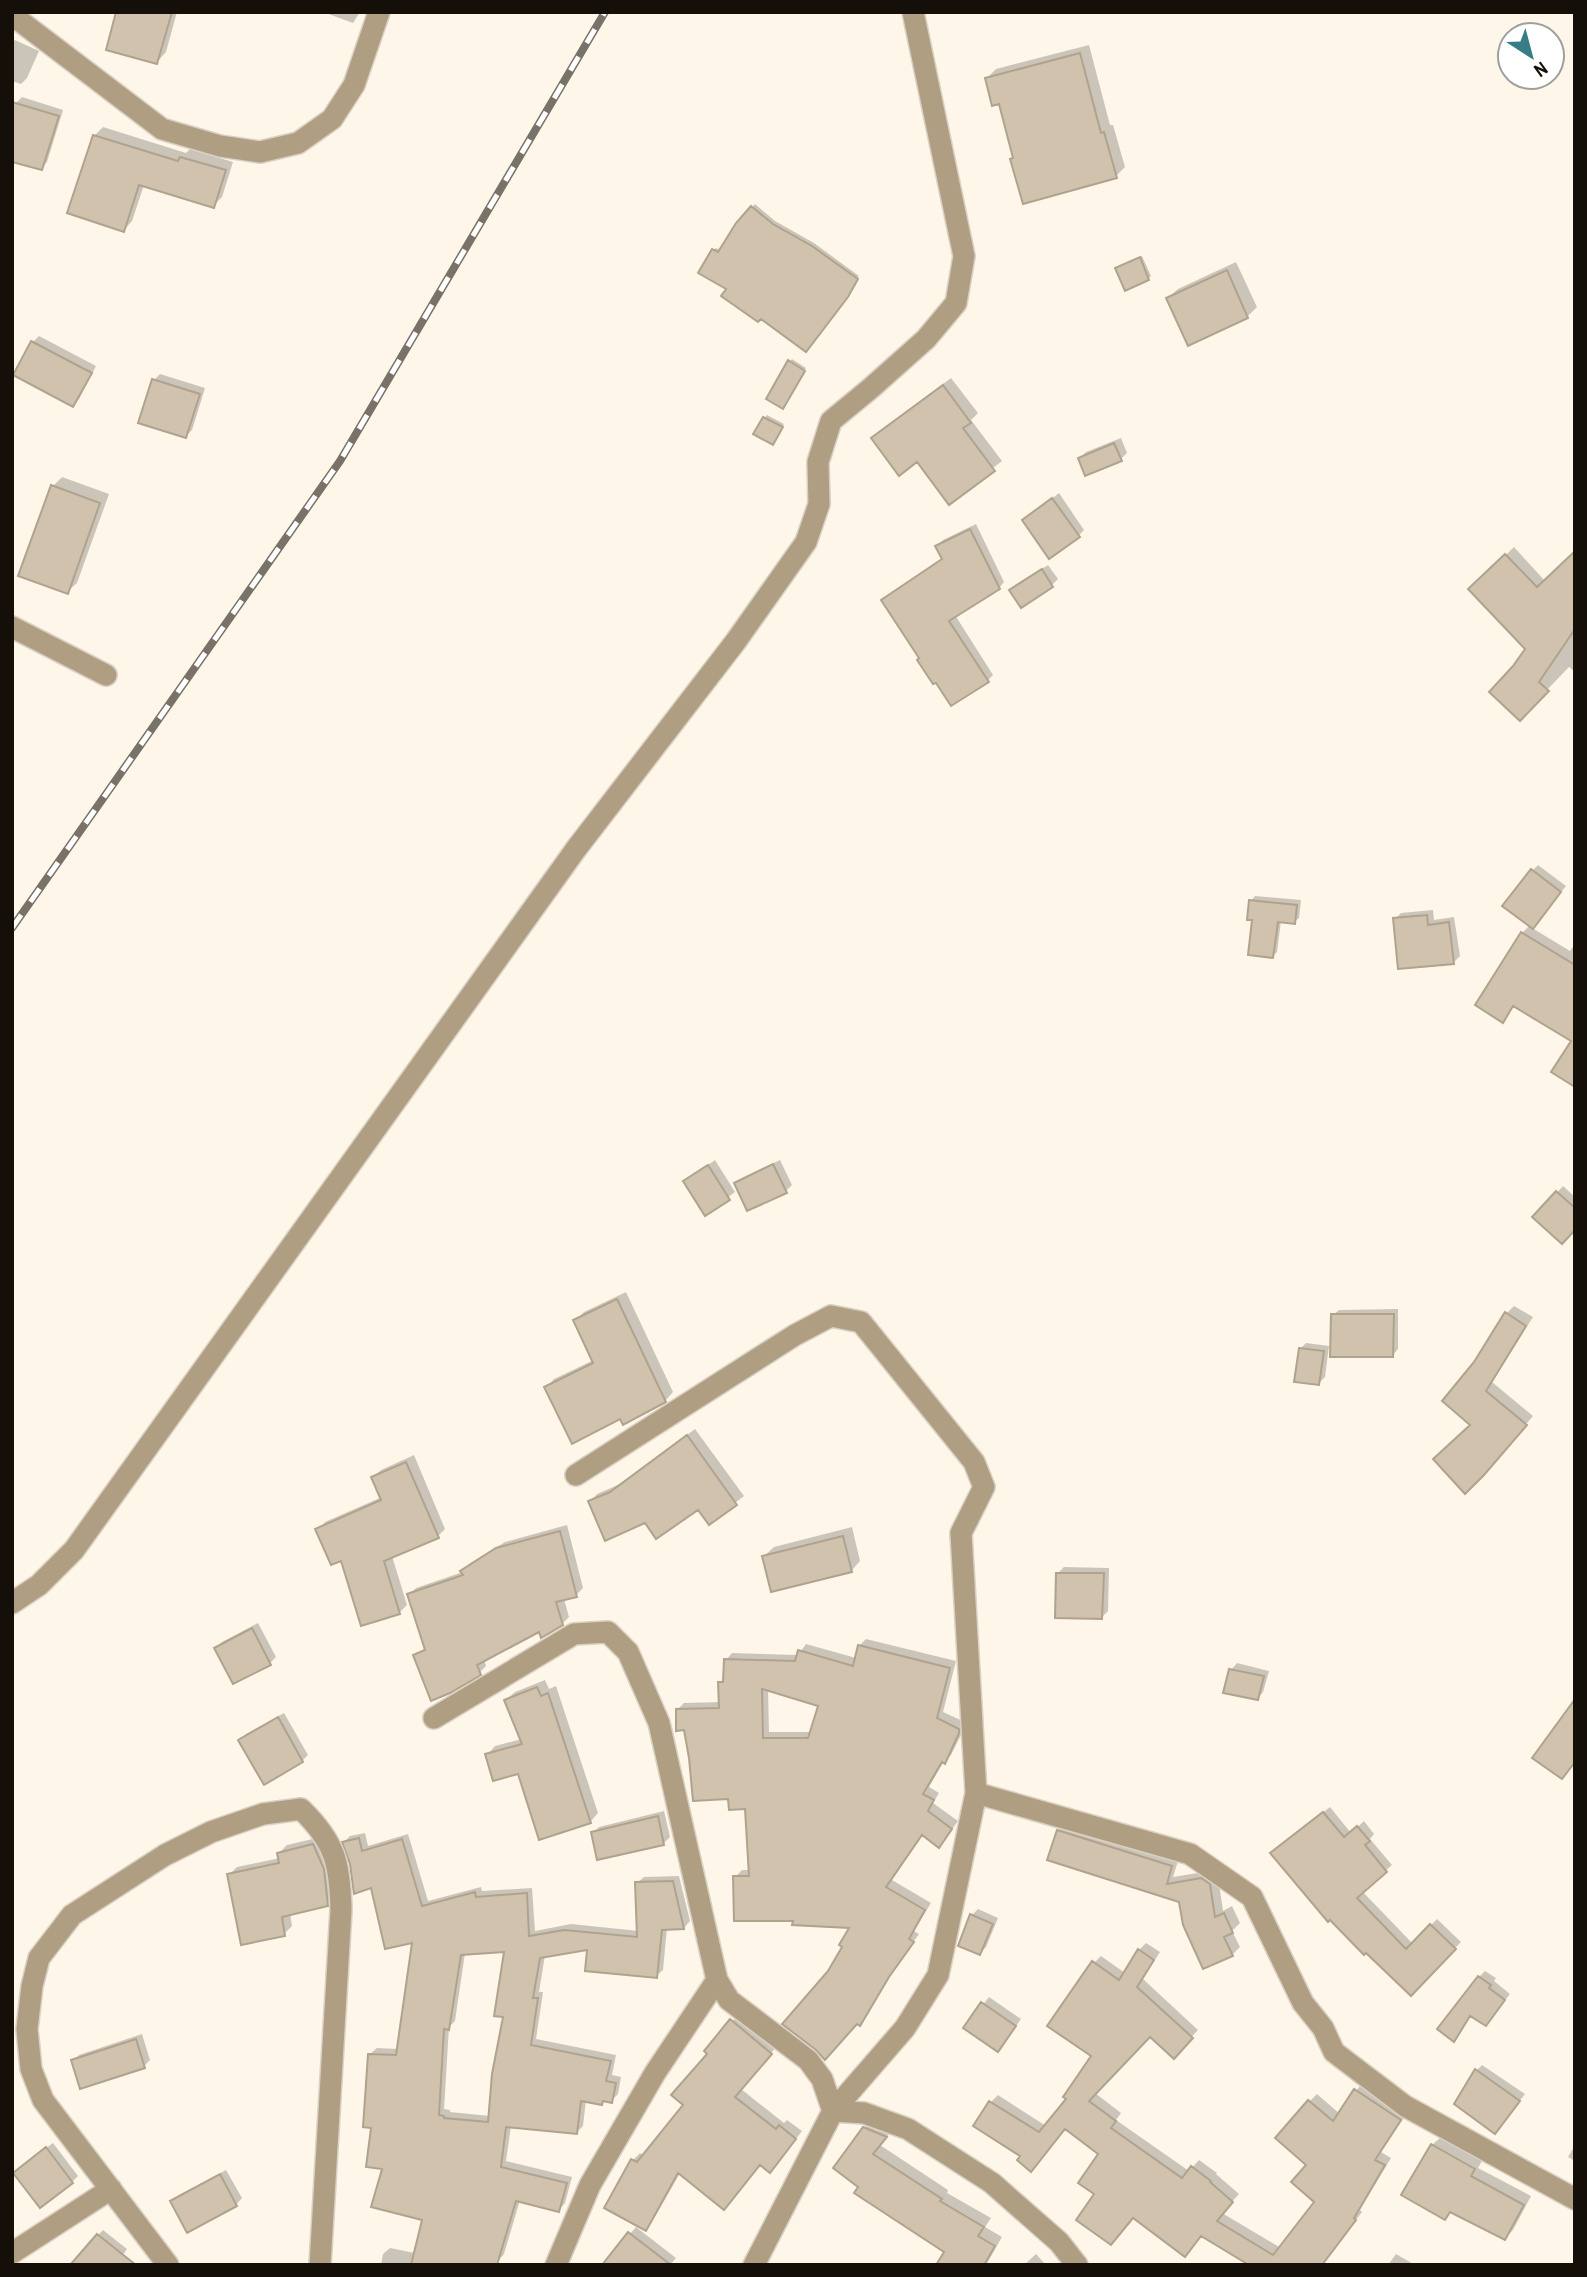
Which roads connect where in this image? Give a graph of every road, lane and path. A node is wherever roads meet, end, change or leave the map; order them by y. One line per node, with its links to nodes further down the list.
1 (379, 12): 3 (street)
2 (913, 12): 7 (street)
3 (12, 15)
4 (12, 627): 5 (street)
5 (106, 675)
6 (576, 1475): 9 (street)
7 (12, 1603)
8 (434, 1718): 10 (street)
9 (976, 1793): 11 (street); 13 (street)
10 (717, 1980): 11 (street); 17 (street)
11 (833, 2111): 18 (street); 19 (street)
12 (111, 2189): 14 (street); 15 (street); 16 (street)
13 (1575, 2199)
14 (12, 2253)
15 (167, 2265)
16 (320, 2265)
17 (556, 2265)
18 (754, 2265)
19 (1077, 2265)

